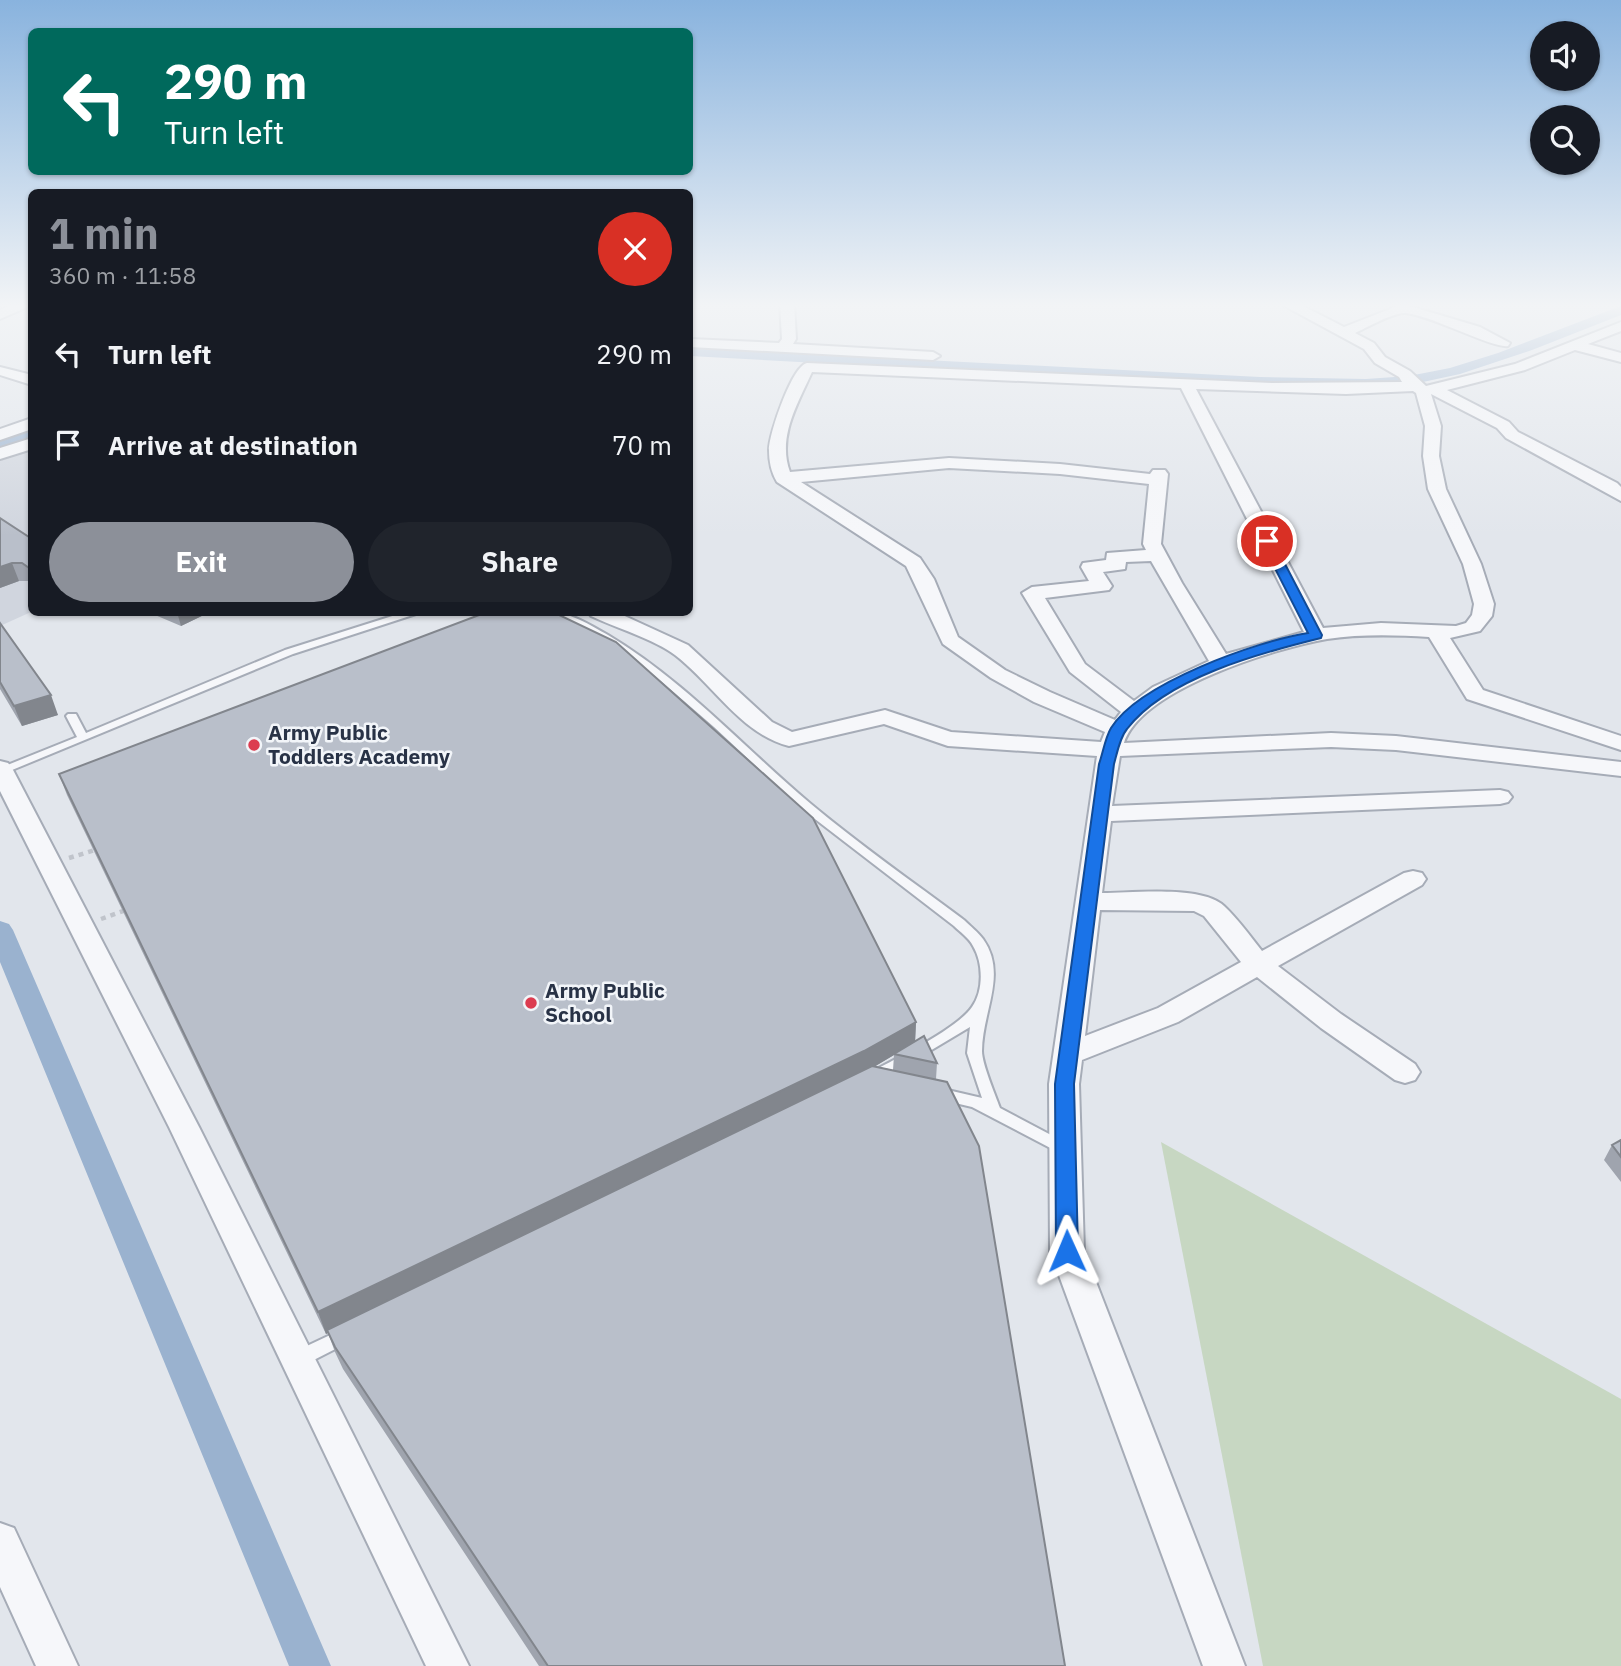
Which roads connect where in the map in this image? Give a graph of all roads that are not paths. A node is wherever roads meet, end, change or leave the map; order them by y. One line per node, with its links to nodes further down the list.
1 (801, 381): 11 (street)
2 (1109, 381): 6 (street)
3 (1396, 381): 5 (street)
4 (1423, 381): 5 (street)
5 (1414, 382): 6 (street); 12 (street); 17 (street)
6 (1186, 384): 18 (street)
7 (28, 424): 8 (street)
8 (0, 435)
9 (28, 444): 10 (street)
10 (0, 454)
11 (783, 478): 13 (street); 21 (street)
12 (1619, 490)
13 (1157, 555): 19 (street); 21 (street)
14 (404, 616): 22 (lane)
15 (562, 616): 31 (lane)
16 (607, 616): 21 (street)
17 (1436, 631): 18 (street); 23 (street)
18 (1316, 635): 19 (street)
19 (1223, 665): 21 (street)
20 (72, 716): 22 (lane)
21 (1122, 730): 24 (street); 27 (street)
22 (83, 738): 25 (lane)
23 (1621, 743)
24 (1621, 769)
25 (1, 770): 39 (street)
26 (1500, 797): 27 (street)
27 (1100, 814): 29 (street)
28 (1413, 879): 30 (street)
29 (1088, 901): 30 (street); 32 (street)
30 (1257, 963): 32 (street); 33 (street)
31 (980, 1008): 34 (lane); 36 (lane)
32 (1068, 1054): 37 (street)
33 (1405, 1072)
34 (896, 1085)
35 (923, 1091): 36 (lane)
36 (995, 1112): 37 (lane)
37 (1065, 1149): 43 (street)
38 (360, 1328): 39 (lane)
39 (298, 1359): 42 (street)
40 (0, 1542): 41 (street)
41 (57, 1666)
42 (449, 1666)
43 (1224, 1666)

